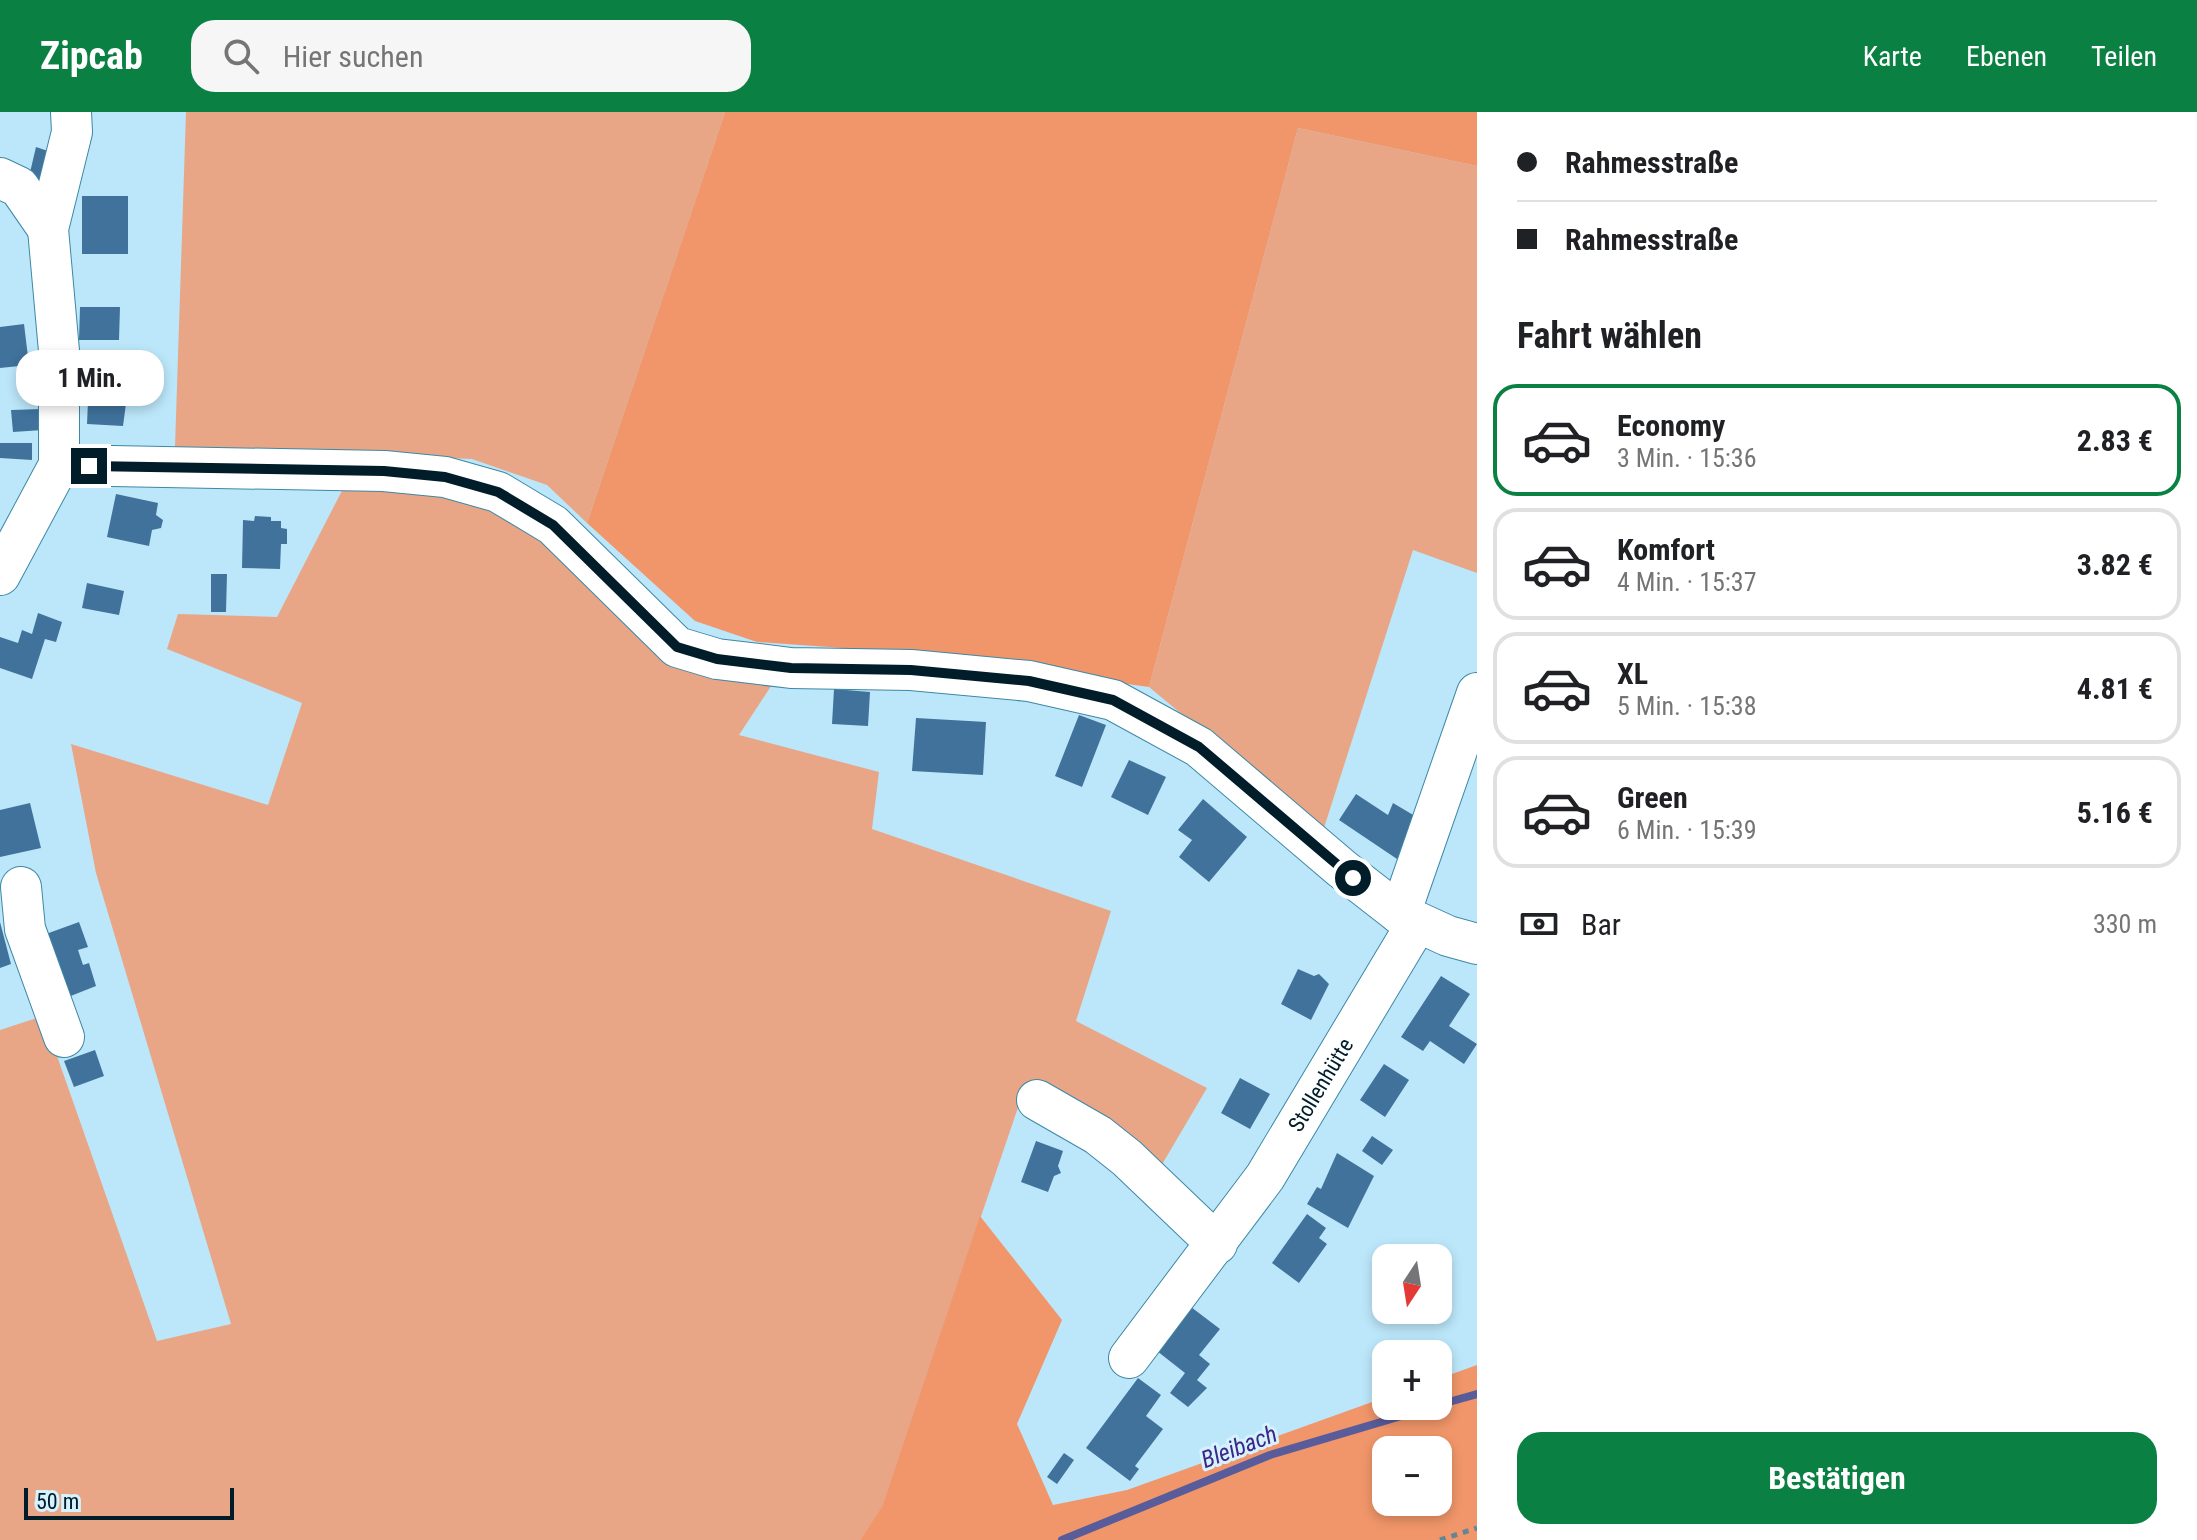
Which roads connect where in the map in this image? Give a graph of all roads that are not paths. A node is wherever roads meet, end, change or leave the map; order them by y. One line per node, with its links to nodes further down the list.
1 (71, 112): 3 (street)
2 (0, 178): 3 (street)
3 (48, 229): 4 (street)
4 (59, 465): 5 (street); 8 (street)
5 (0, 575)
6 (1477, 693): 8 (street, Stollenhütte)
7 (18, 888): 10 (street)
8 (1409, 918): 9 (street); 12 (street, Stollenhütte)
9 (1477, 944)
10 (64, 1037)
11 (1037, 1100): 12 (street)
12 (1217, 1244): 13 (street, Stollenhütte)
13 (1129, 1358)

